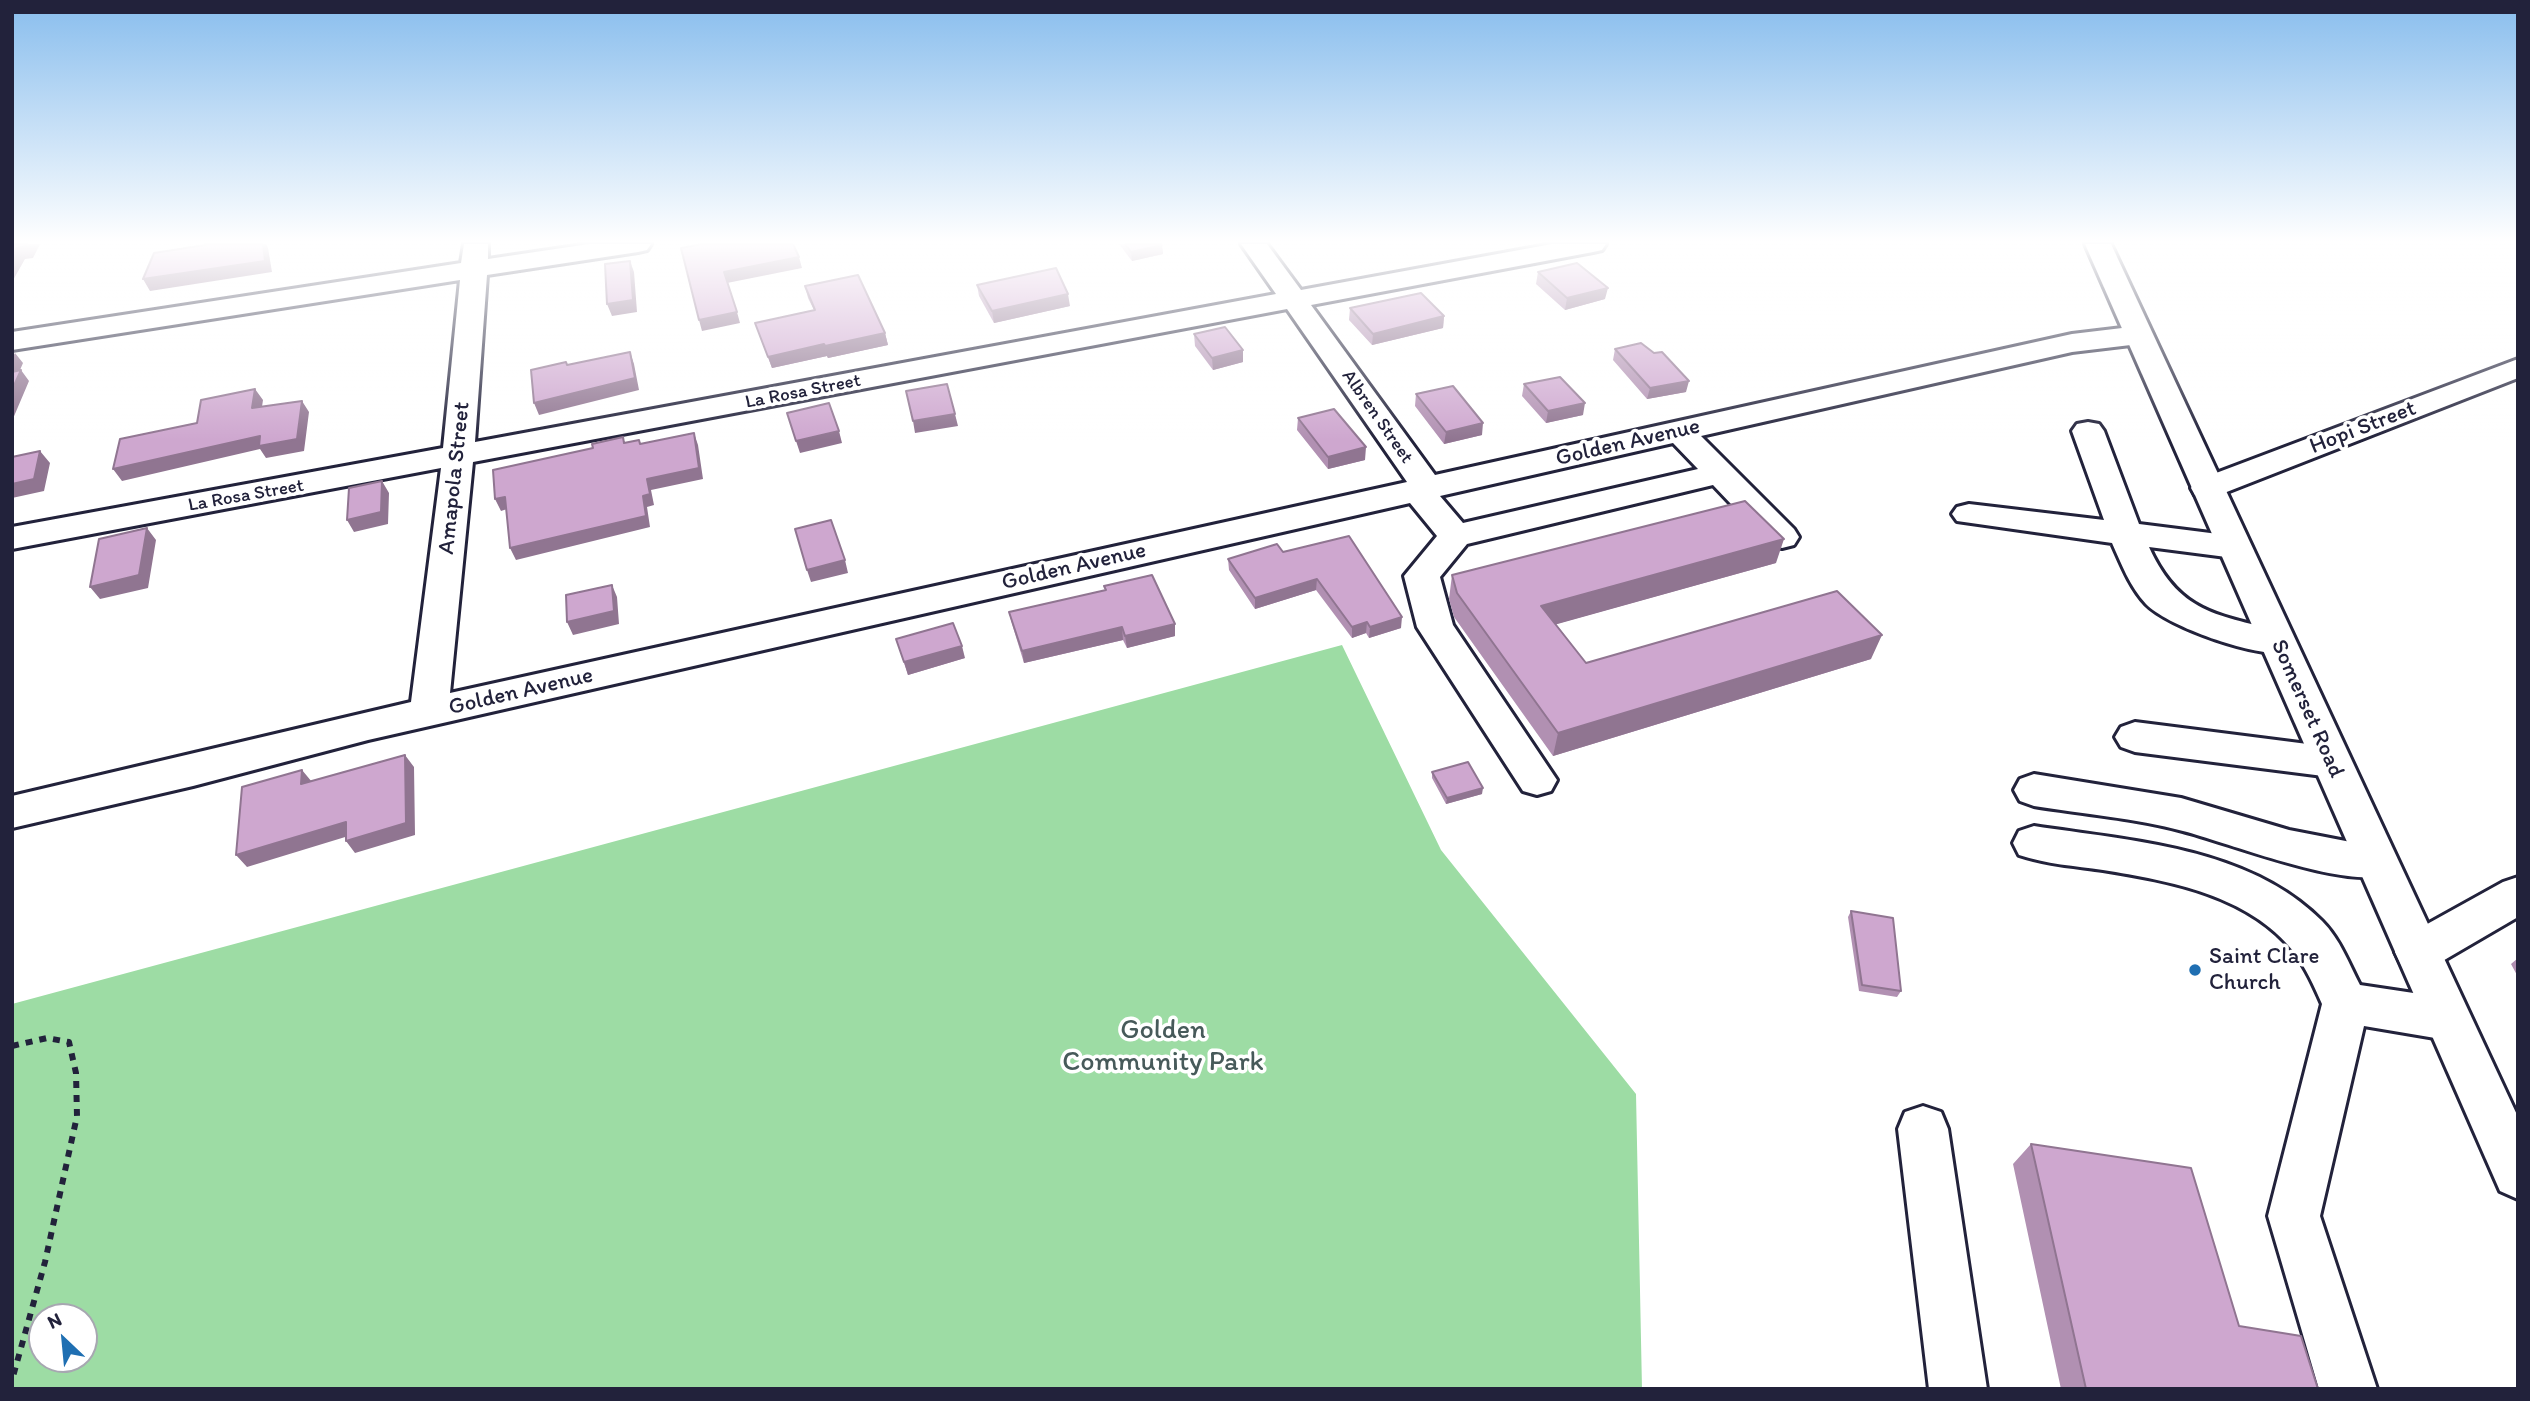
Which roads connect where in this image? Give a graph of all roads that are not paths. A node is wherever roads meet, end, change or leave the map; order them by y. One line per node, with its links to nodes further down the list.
1 (186, 309): 7 (street)
2 (471, 309): 11 (street, Amapola Street)
3 (1243, 309): 11 (street, La Rosa Street)
4 (1299, 309): 14 (street, Albren Street)
5 (2127, 309): 6 (street, Somerset Road)
6 (2139, 335): 9 (street, Golden Avenue); 13 (street, Somerset Road)
7 (12, 341)
8 (2518, 368): 13 (street, Hopi Street)
9 (1679, 431): 12 (street); 14 (street, Golden Avenue)
10 (2088, 431): 16 (street)
11 (458, 456): 19 (street, La Rosa Street); 22 (street, Amapola Street)
12 (1720, 474): 17 (street); 18 (street)
13 (2207, 488): 20 (street, Somerset Road)
14 (1422, 489): 17 (street, Albren Street); 22 (street, Golden Avenue)
15 (1969, 514): 16 (street)
16 (2128, 534): 20 (street); 21 (street)
17 (1455, 536): 25 (street)
18 (1782, 537)
19 (12, 538)
20 (2234, 547): 21 (street, Somerset Road)
21 (2278, 643): 24 (street, Somerset Road)
22 (429, 713): 27 (street, Golden Avenue)
23 (2135, 737): 24 (street)
24 (2331, 762): 29 (street, Somerset Road)
25 (1537, 780)
26 (2034, 790): 29 (street)
27 (12, 812)
28 (2034, 844): 32 (street)
29 (2377, 863): 31 (street, Somerset Road)
30 (2518, 895): 31 (street)
31 (2418, 952): 33 (street, Somerset Road)
32 (2346, 1003): 33 (street); 37 (street)
33 (2447, 1018): 35 (street, Somerset Road)
34 (1923, 1129): 36 (street)
35 (2518, 1174)
36 (1958, 1389)
37 (2348, 1389)

